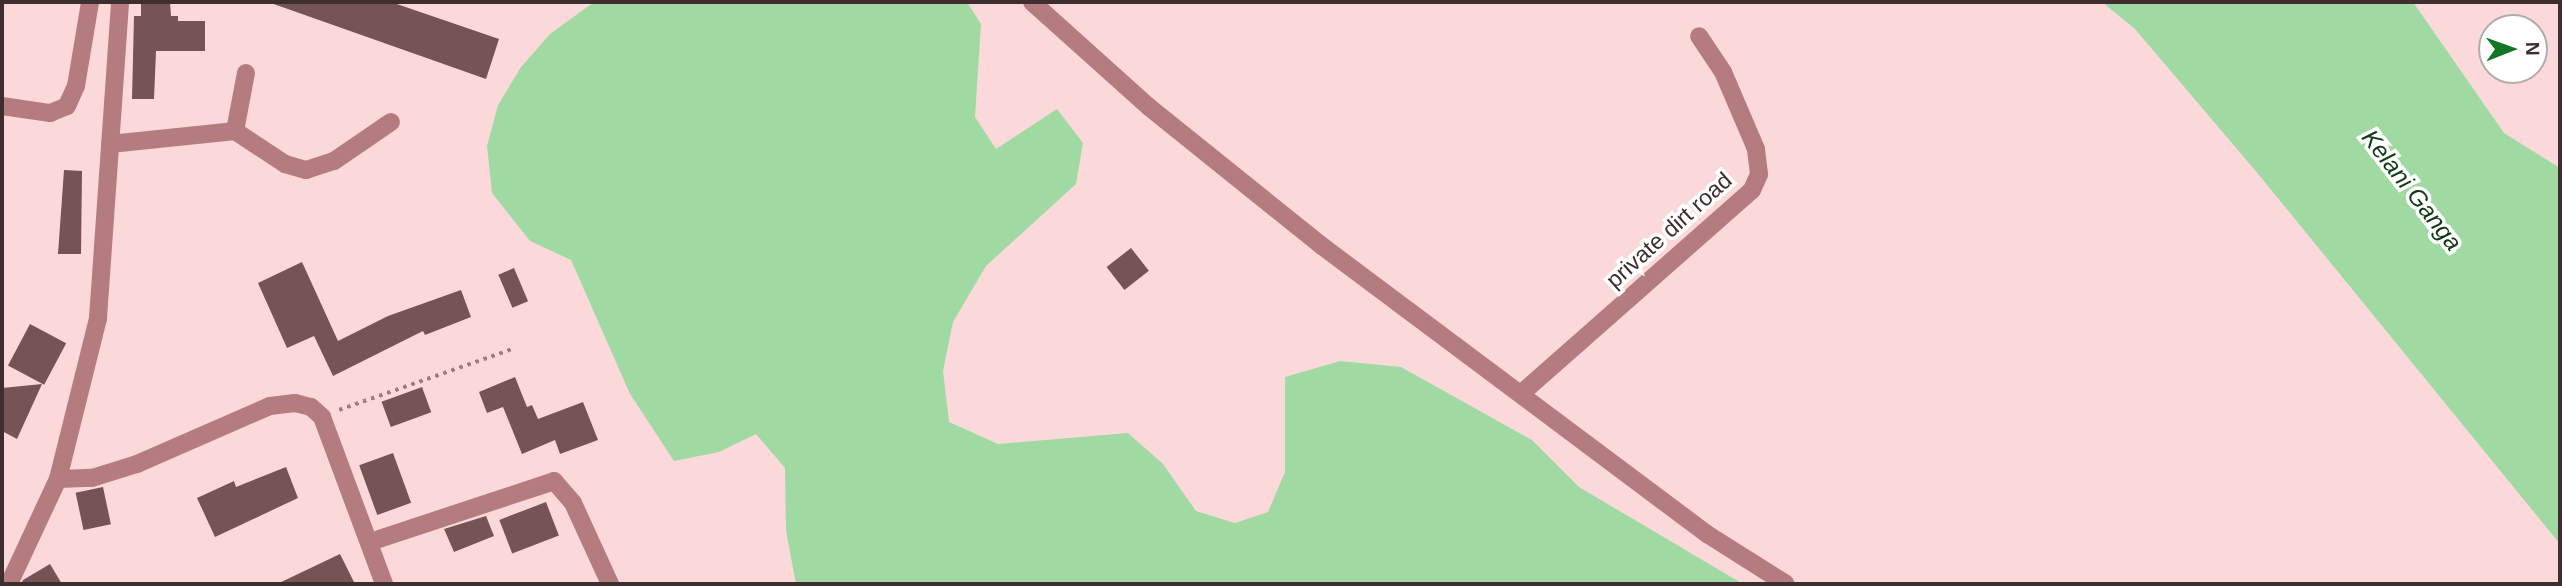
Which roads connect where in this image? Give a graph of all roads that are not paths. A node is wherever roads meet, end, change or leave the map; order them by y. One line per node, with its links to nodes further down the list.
1 (90, 2): 6 (street)
2 (120, 2): 9 (street)
3 (1032, 2): 10 (street)
4 (1699, 36): 10 (street, private dirt road)
5 (246, 73): 8 (street)
6 (2, 106)
7 (391, 122): 8 (street)
8 (235, 131): 9 (street)
9 (110, 144): 11 (street)
10 (1523, 392): 16 (street)
11 (58, 479): 12 (street); 13 (street)
12 (370, 542): 14 (street); 15 (street)
13 (9, 584)
14 (384, 584)
15 (610, 584)
16 (1786, 584)

